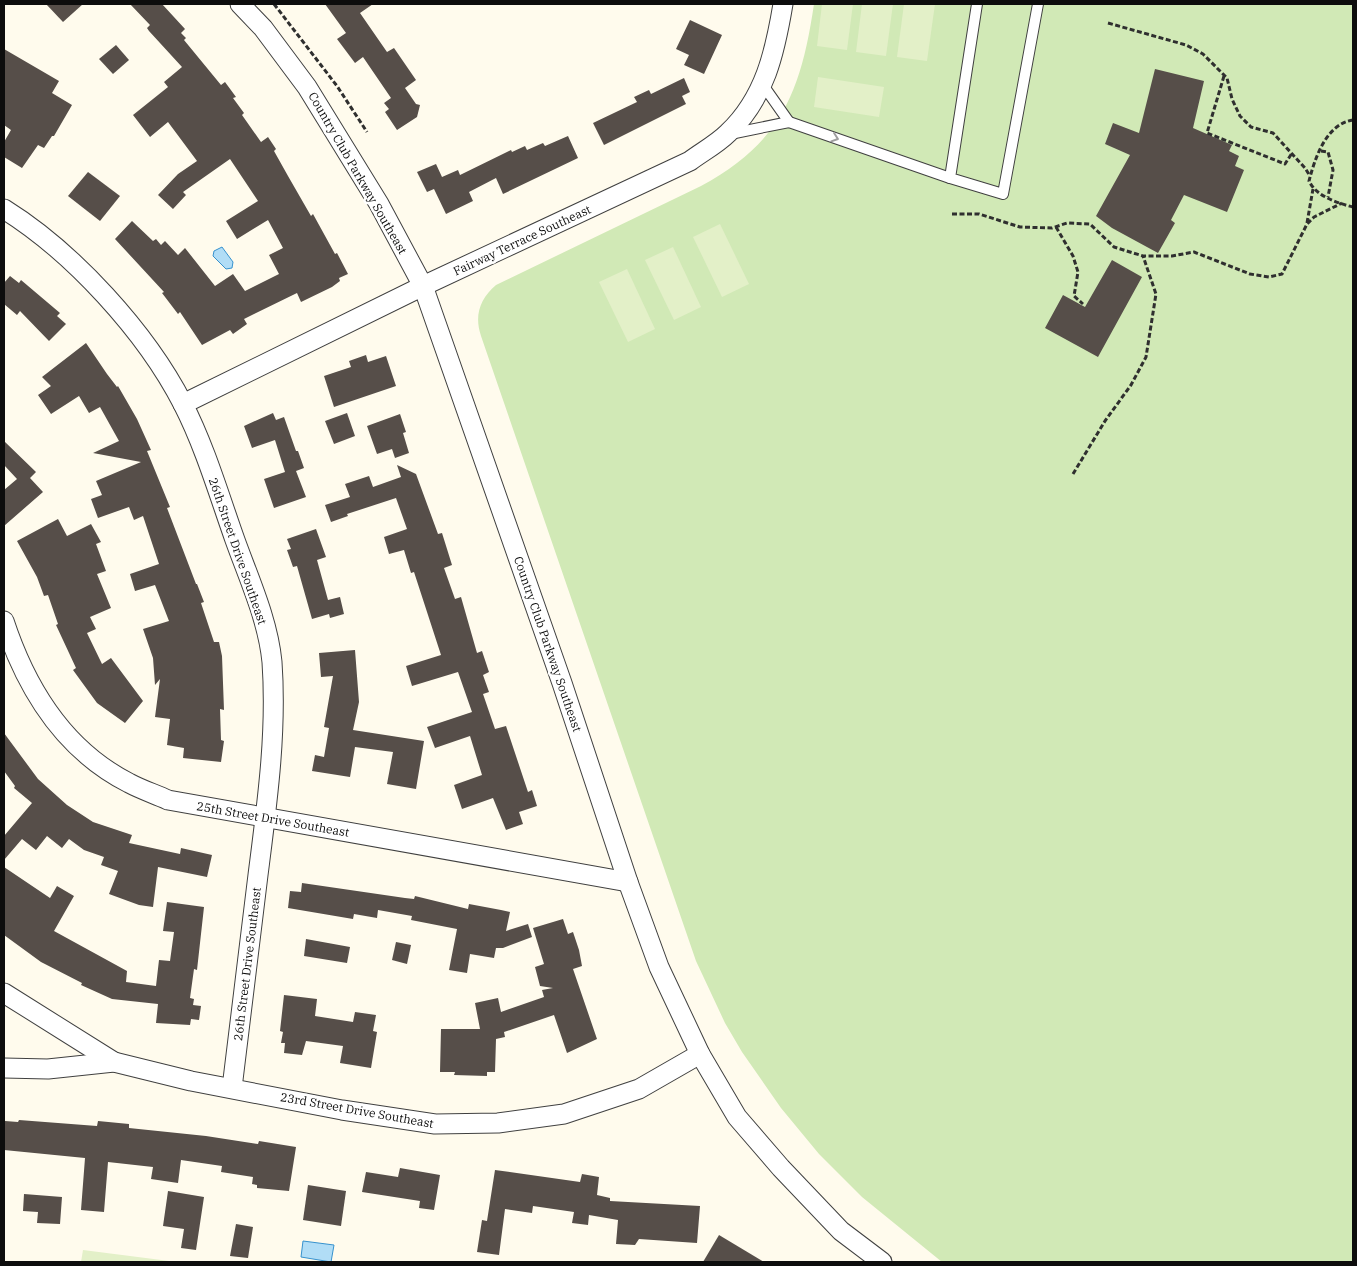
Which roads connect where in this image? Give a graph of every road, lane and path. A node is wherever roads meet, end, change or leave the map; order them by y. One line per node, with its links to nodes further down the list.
1 (240, 4): 26 (street, Country Club Parkway Southeast)
2 (274, 4): 11 (path)
3 (783, 4): 8 (street, Fairway Terrace Southeast)
4 (977, 4): 16 (lane)
5 (1038, 4): 16 (lane)
6 (1108, 23): 7 (path)
7 (1224, 75): 14 (path); 14 (path)
8 (763, 84): 10 (lane); 12 (street, Fairway Terrace Southeast)
9 (1353, 120): 13 (path)
10 (789, 122): 12 (lane); 16 (lane, one-way to 16)
11 (367, 132)
12 (727, 134): 26 (street, Fairway Terrace Southeast)
13 (1321, 151): 15 (path); 18 (path)
14 (1292, 153): 15 (path)
15 (1310, 176): 17 (path)
16 (950, 178)
17 (1313, 189): 18 (path); 23 (path)
18 (1328, 198): 19 (path)
19 (1342, 203): 20 (path); 23 (path)
20 (1353, 207)
21 (4, 209): 28 (street, 26th Street Drive Southeast)
22 (952, 214): 24 (path)
23 (1307, 224): 25 (path)
24 (1056, 227): 25 (path); 27 (path)
25 (1143, 256): 29 (path)
26 (423, 286): 28 (street, Fairway Terrace Southeast); 32 (street, Country Club Parkway Southeast)
27 (1083, 304)
28 (183, 404): 31 (street, 26th Street Drive Southeast)
29 (1073, 474)
30 (4, 621): 31 (street, 25th Street Drive Southeast)
31 (266, 818): 32 (street, 25th Street Drive Southeast); 37 (street, 26th Street Drive Southeast)
32 (628, 882): 34 (street, Country Club Parkway Southeast)
33 (4, 992): 35 (street)
34 (700, 1054): 37 (street, 23rd Street Drive Southeast); 38 (street, Country Club Parkway Southeast)
35 (114, 1062): 36 (street, 23rd Street Drive Southeast); 37 (street, 23rd Street Drive Southeast)
36 (4, 1068)
37 (232, 1088)
38 (882, 1262)

